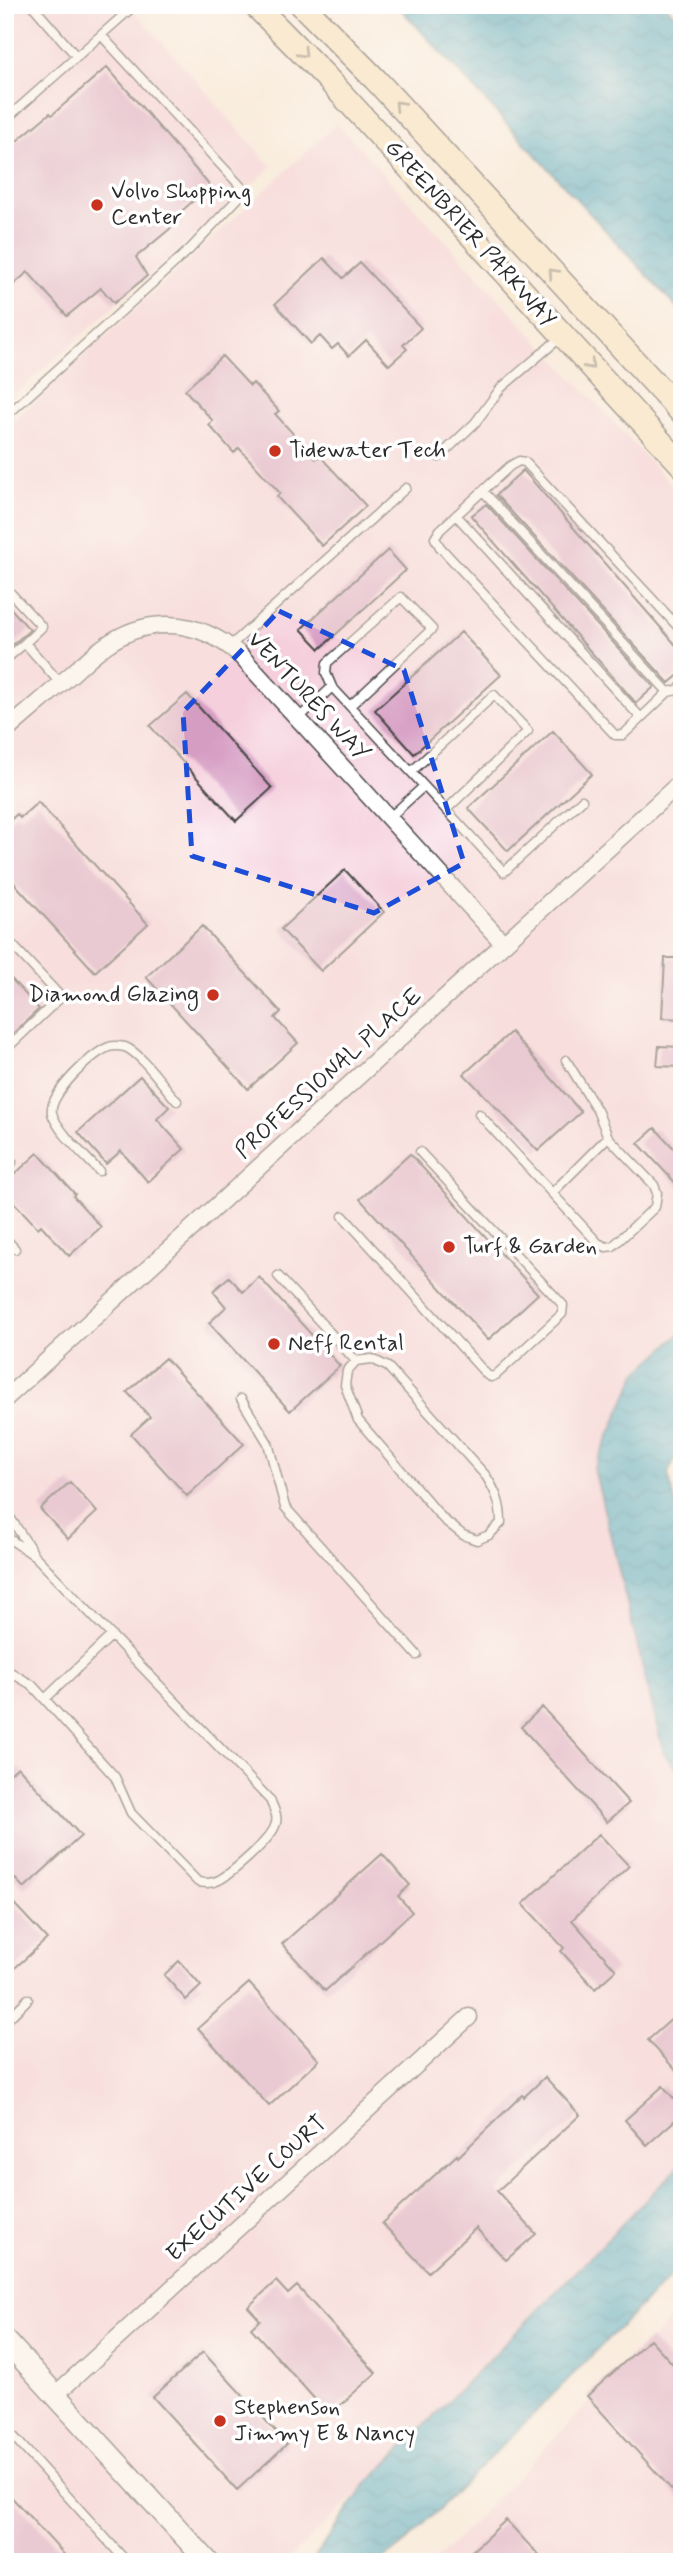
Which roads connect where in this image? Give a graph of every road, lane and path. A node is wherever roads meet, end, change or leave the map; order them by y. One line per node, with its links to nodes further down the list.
1 (32, 5): 6 (lane)
2 (135, 5): 5 (lane)
3 (255, 5): 8 (main road, GREENBRIER PARKWAY, one-way to 8)
4 (302, 5): 9 (main road, GREENBRIER PARKWAY, one-way to 4)
5 (101, 35): 6 (lane); 10 (lane)
6 (77, 57): 7 (lane)
7 (5, 120)
8 (563, 336): 11 (lane); 12 (main road, GREENBRIER PARKWAY, one-way to 12)
9 (682, 414)
10 (5, 417)
11 (439, 457)
12 (682, 465)
13 (405, 488): 19 (lane)
14 (483, 491): 15 (lane); 17 (lane); 24 (lane)
15 (456, 515): 26 (lane); 26 (lane)
16 (5, 587): 18 (lane)
17 (682, 631)
18 (25, 643): 20 (lane); 21 (lane)
19 (230, 646): 21 (street, VENTURES WAY); 27 (street, VENTURES WAY)
20 (5, 660)
21 (61, 684): 28 (street, VENTURES WAY)
22 (682, 686): 24 (lane)
23 (332, 687): 25 (lane); 25 (lane); 27 (lane)
24 (668, 692): 26 (lane)
25 (350, 706): 29 (lane)
26 (641, 718)
27 (298, 719): 34 (street, VENTURES WAY)
28 (5, 732)
29 (411, 772): 31 (lane); 33 (lane)
30 (682, 781): 36 (street, PROFESSIONAL PLACE)
31 (424, 786): 33 (lane); 34 (lane)
32 (582, 800): 33 (lane)
33 (446, 810)
34 (389, 818): 36 (street, VENTURES WAY)
35 (5, 937): 37 (lane)
36 (504, 944): 50 (street, PROFESSIONAL PLACE)
37 (5, 1050)
38 (566, 1060): 41 (lane)
39 (177, 1101): 43 (lane)
40 (479, 1114): 44 (lane)
41 (608, 1137): 44 (lane); 44 (lane)
42 (420, 1152): 45 (lane)
43 (99, 1171)
44 (552, 1193)
45 (343, 1216)
46 (5, 1238): 47 (lane)
47 (15, 1249)
48 (278, 1276): 49 (lane)
49 (356, 1361): 49 (lane)
50 (5, 1399)
51 (241, 1399): 56 (lane)
52 (11, 1519): 54 (lane)
53 (5, 1536): 54 (lane)
54 (35, 1556): 55 (lane)
55 (111, 1636): 58 (lane); 58 (lane)
56 (417, 1655)
57 (5, 1669): 58 (lane)
58 (44, 1699)
59 (28, 1999): 61 (lane)
60 (469, 2017): 63 (street, EXECUTIVE COURT)
61 (5, 2022)
62 (5, 2340): 63 (street)
63 (55, 2395): 65 (street)
64 (5, 2427): 66 (lane)
65 (195, 2557)
66 (127, 2562)

